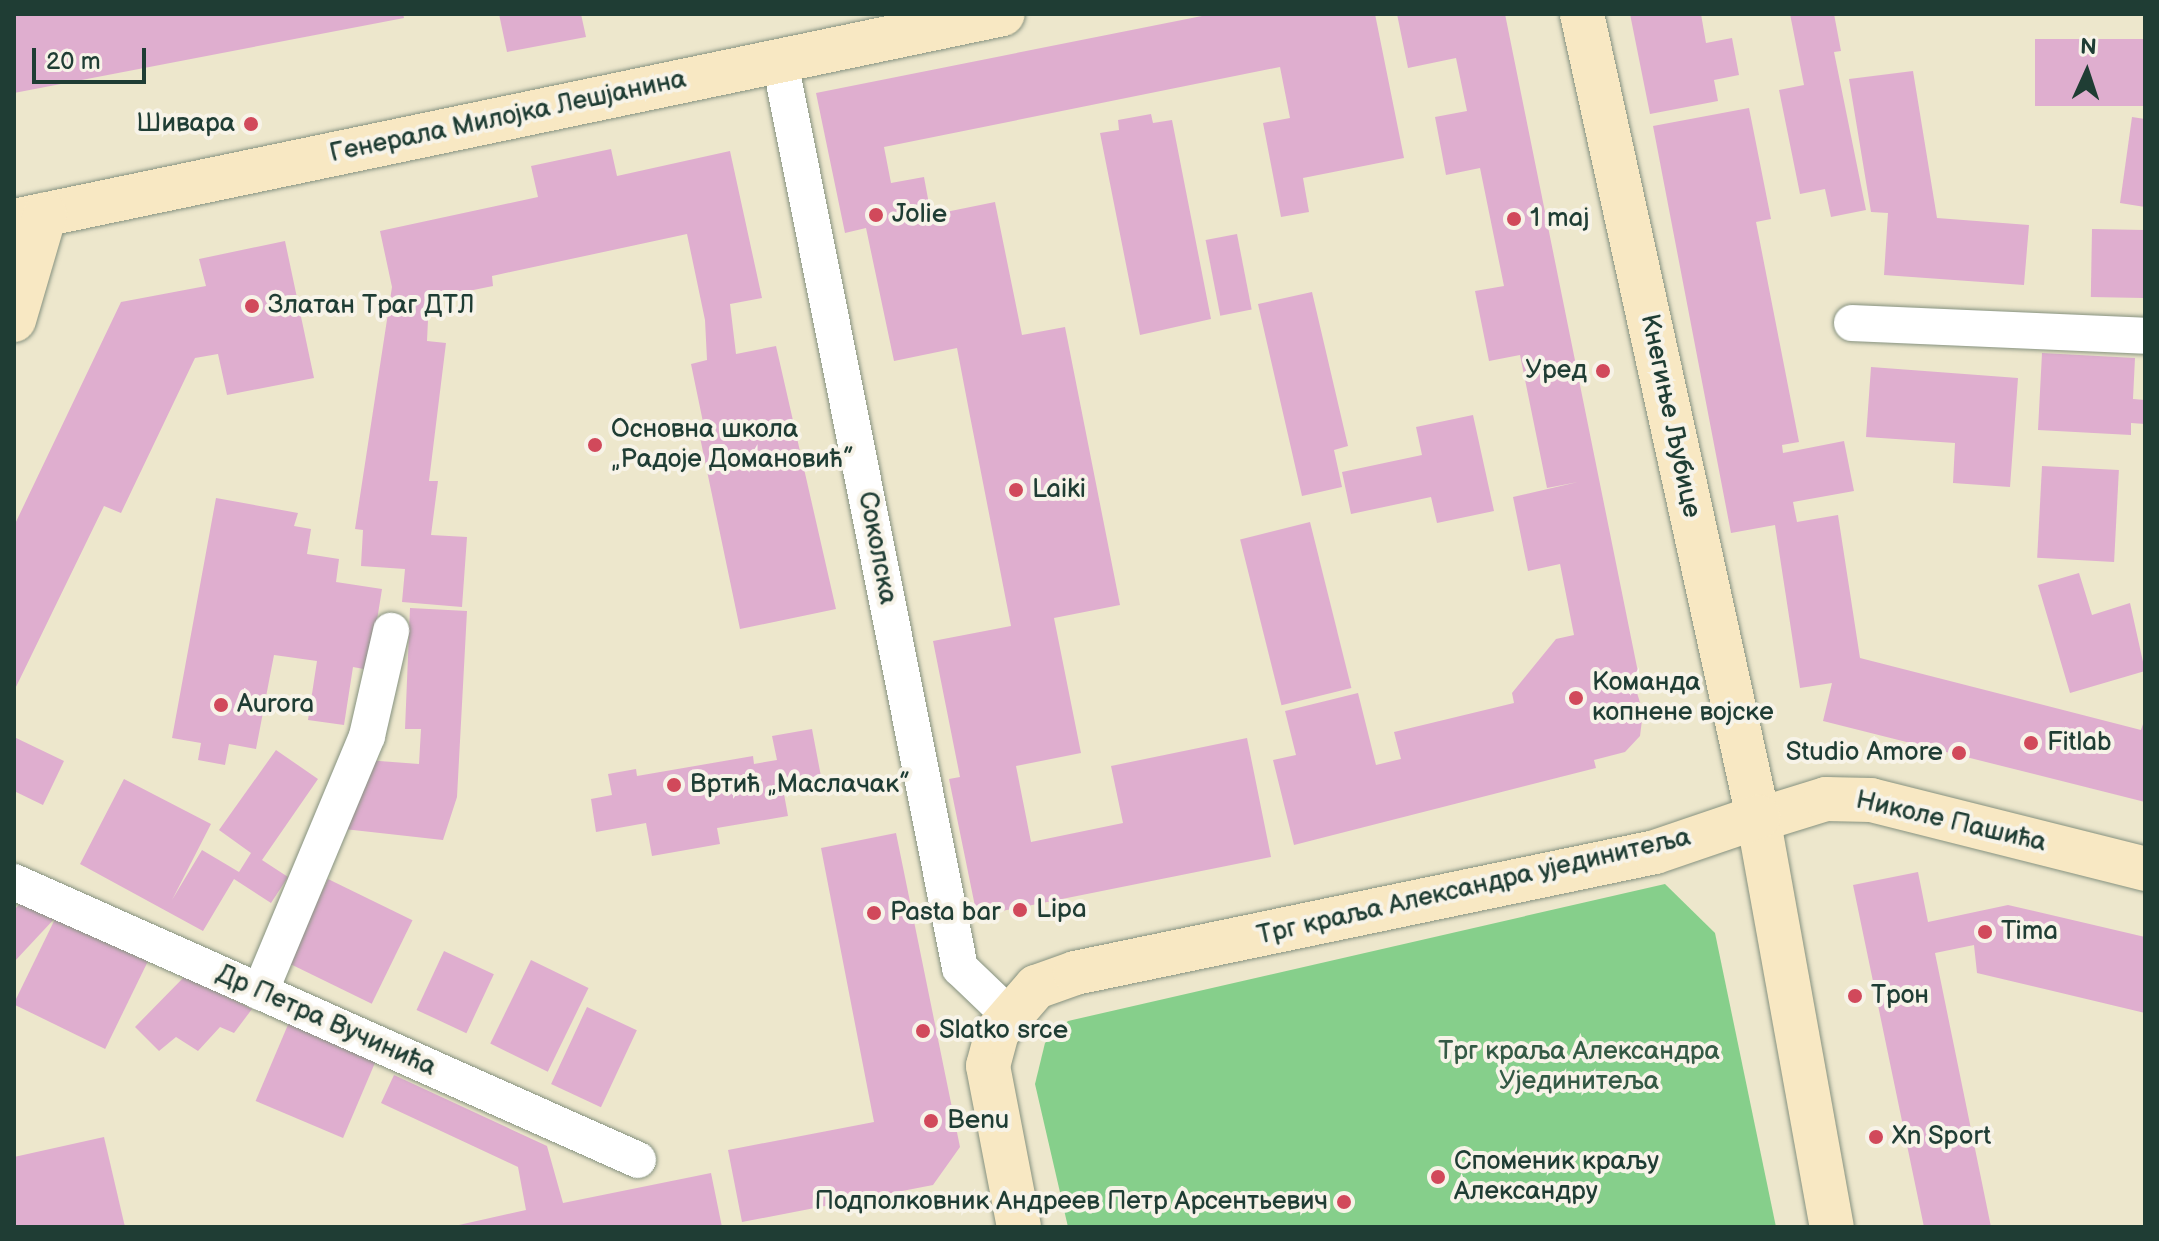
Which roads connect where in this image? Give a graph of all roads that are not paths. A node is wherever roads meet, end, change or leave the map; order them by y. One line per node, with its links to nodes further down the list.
1 (1003, 14): 3 (street, Генерала Милојка Лешјанина)
2 (1582, 14): 9 (street, Кнегиње Љубице)
3 (780, 62): 4 (street, Генерала Милојка Лешјанина); 13 (street, Соколска)
4 (30, 218): 5 (street)
5 (14, 320)
6 (1852, 323): 7 (street)
7 (2145, 336)
8 (391, 631): 12 (street)
9 (1758, 818): 10 (street, Николе Пашића); 13 (street, Трг краља Александра ујединитеља); 16 (street)
10 (2145, 869)
11 (14, 882): 12 (street, Др Петра Вучинића)
12 (260, 992): 14 (street, Др Петра Вучинића)
13 (1009, 1015): 15 (street, Трг краља Александра ујединитеља)
14 (638, 1160)
15 (1019, 1227)
16 (1832, 1227)

